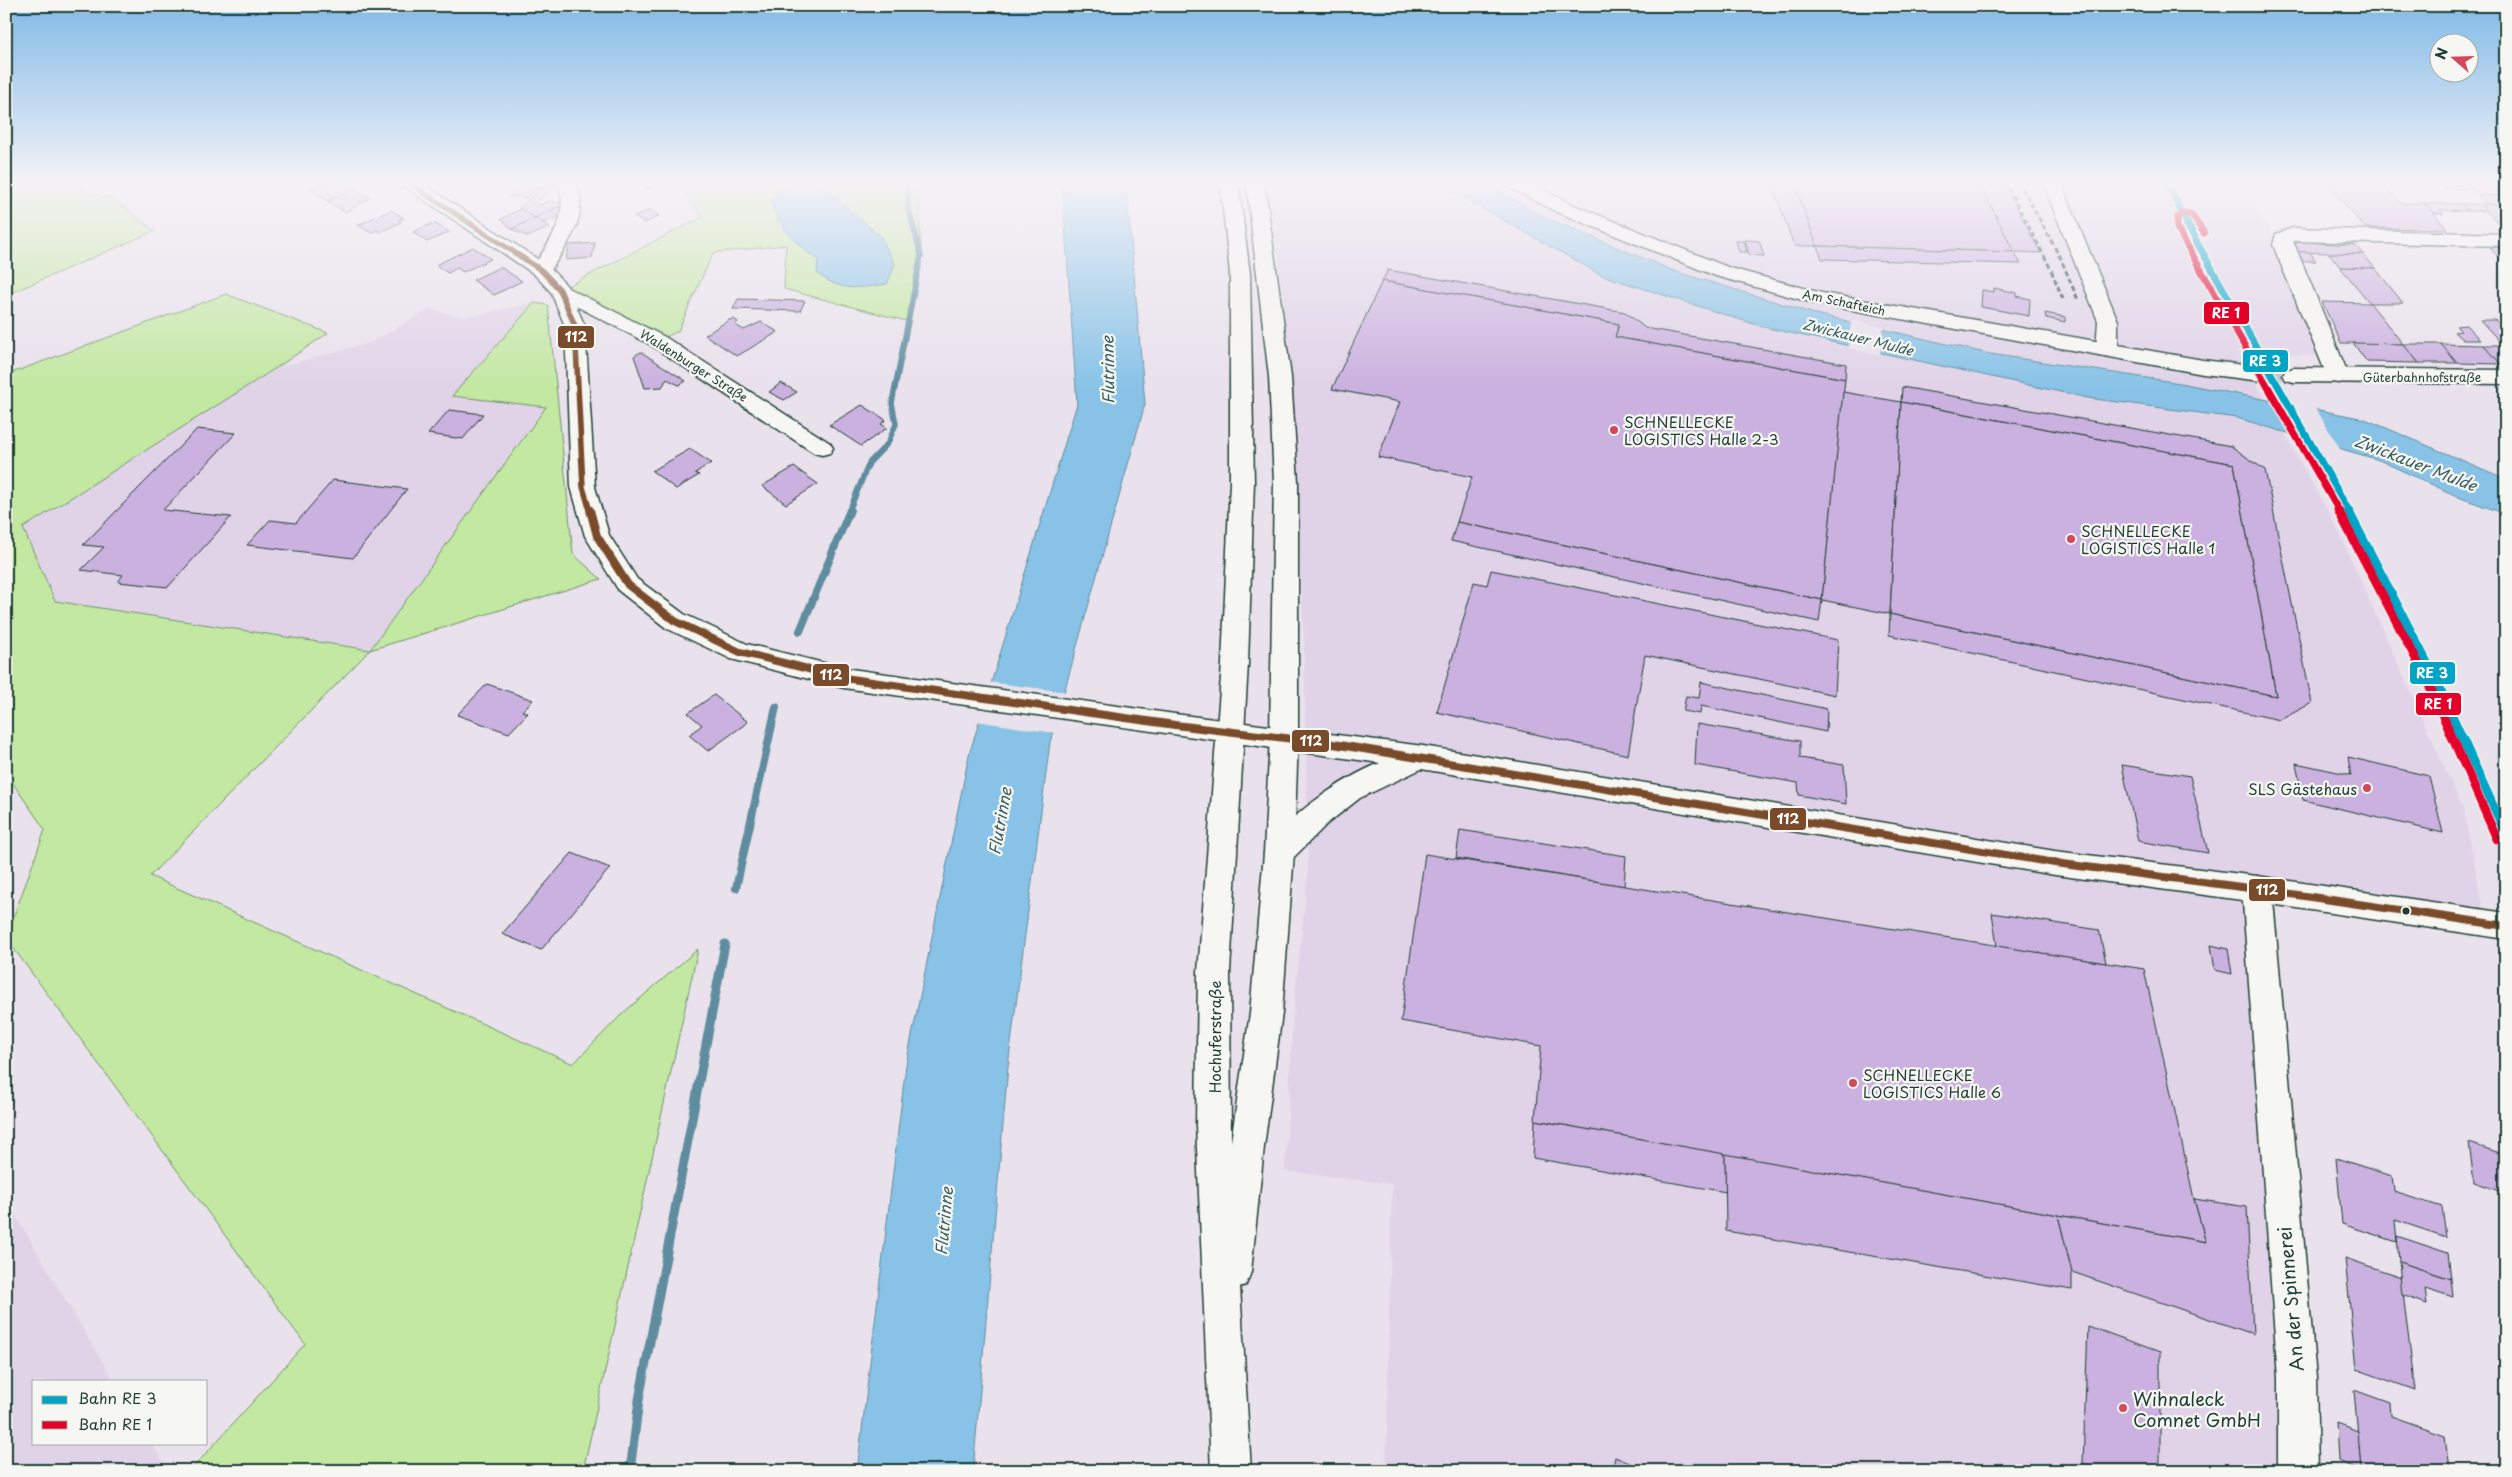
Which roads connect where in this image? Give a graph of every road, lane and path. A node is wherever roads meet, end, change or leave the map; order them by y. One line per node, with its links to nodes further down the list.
1 (509, 249): 8 (street, Waldenburger Straße)
2 (554, 249): 8 (street)
3 (1238, 249): 16 (street, Hochuferstraße)
4 (1264, 249): 17 (street, Hochuferstraße)
5 (1665, 249): 10 (street, Am Schafteich)
6 (2079, 249): 10 (street)
7 (2285, 249): 13 (street)
8 (541, 270): 9 (street, Waldenburger Straße)
9 (560, 290): 15 (street, Waldenburger Straße); 16 (street, Waldenburger Straße)
10 (2107, 350): 11 (street, Am Schafteich)
11 (2262, 374)
12 (2294, 375): 13 (street, Güterbahnhofstraße)
13 (2338, 376): 14 (street, Güterbahnhofstraße)
14 (2506, 377)
15 (822, 448)
16 (1230, 730): 17 (street, Waldenburger Straße); 22 (street, Hochuferstraße)
17 (1284, 736): 18 (street, Waldenburger Straße); 19 (street, Hochuferstraße)
18 (1423, 757): 19 (street); 20 (street, Waldenburger Straße)
19 (1279, 853): 22 (street, Hochuferstraße)
20 (2257, 889): 21 (street, Waldenburger Straße); 24 (street, An der Spinnerei)
21 (2506, 926)
22 (1226, 1343): 23 (street, Hochuferstraße)
23 (1231, 1471)
24 (2298, 1471)

